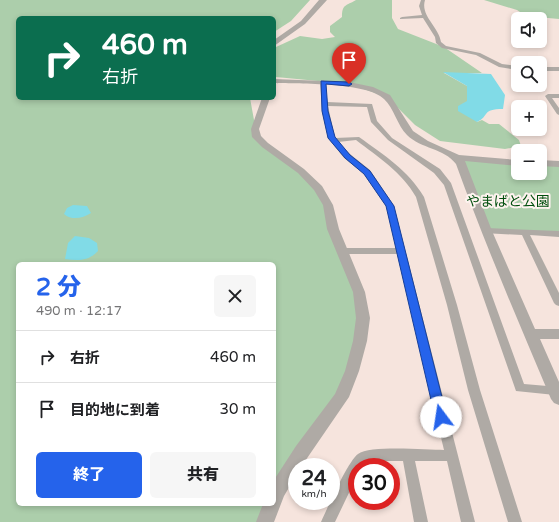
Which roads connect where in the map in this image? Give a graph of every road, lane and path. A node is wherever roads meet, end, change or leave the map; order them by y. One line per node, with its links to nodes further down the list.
1 (324, 0): 5 (street)
2 (423, 0): 3 (street)
3 (425, 16): 4 (street); 6 (street)
4 (402, 18)
5 (276, 42)
6 (511, 67)
7 (547, 69): 8 (street)
8 (559, 69)
9 (276, 81): 10 (street)
10 (323, 82): 13 (street); 16 (street)
11 (559, 96): 14 (street)
12 (265, 100): 23 (street)
13 (324, 104): 15 (street); 28 (street)
14 (559, 113)
15 (334, 140): 24 (street); 37 (street)
16 (456, 156): 17 (street); 20 (street)
17 (511, 163)
18 (547, 163): 19 (street)
19 (559, 164)
20 (486, 231): 21 (street); 26 (street)
21 (525, 233): 22 (street); 25 (street)
22 (559, 234)
23 (342, 251): 24 (street); 31 (street)
24 (401, 251): 30 (street)
25 (559, 303)
26 (530, 334): 27 (street); 28 (street)
27 (559, 334)
28 (557, 395)
29 (408, 455): 30 (street); 34 (street); 35 (street)
30 (450, 456): 36 (street)
31 (276, 491)
32 (271, 506): 33 (street)
33 (265, 522)
34 (328, 522)
35 (421, 522)
36 (468, 522)
37 (515, 522)

